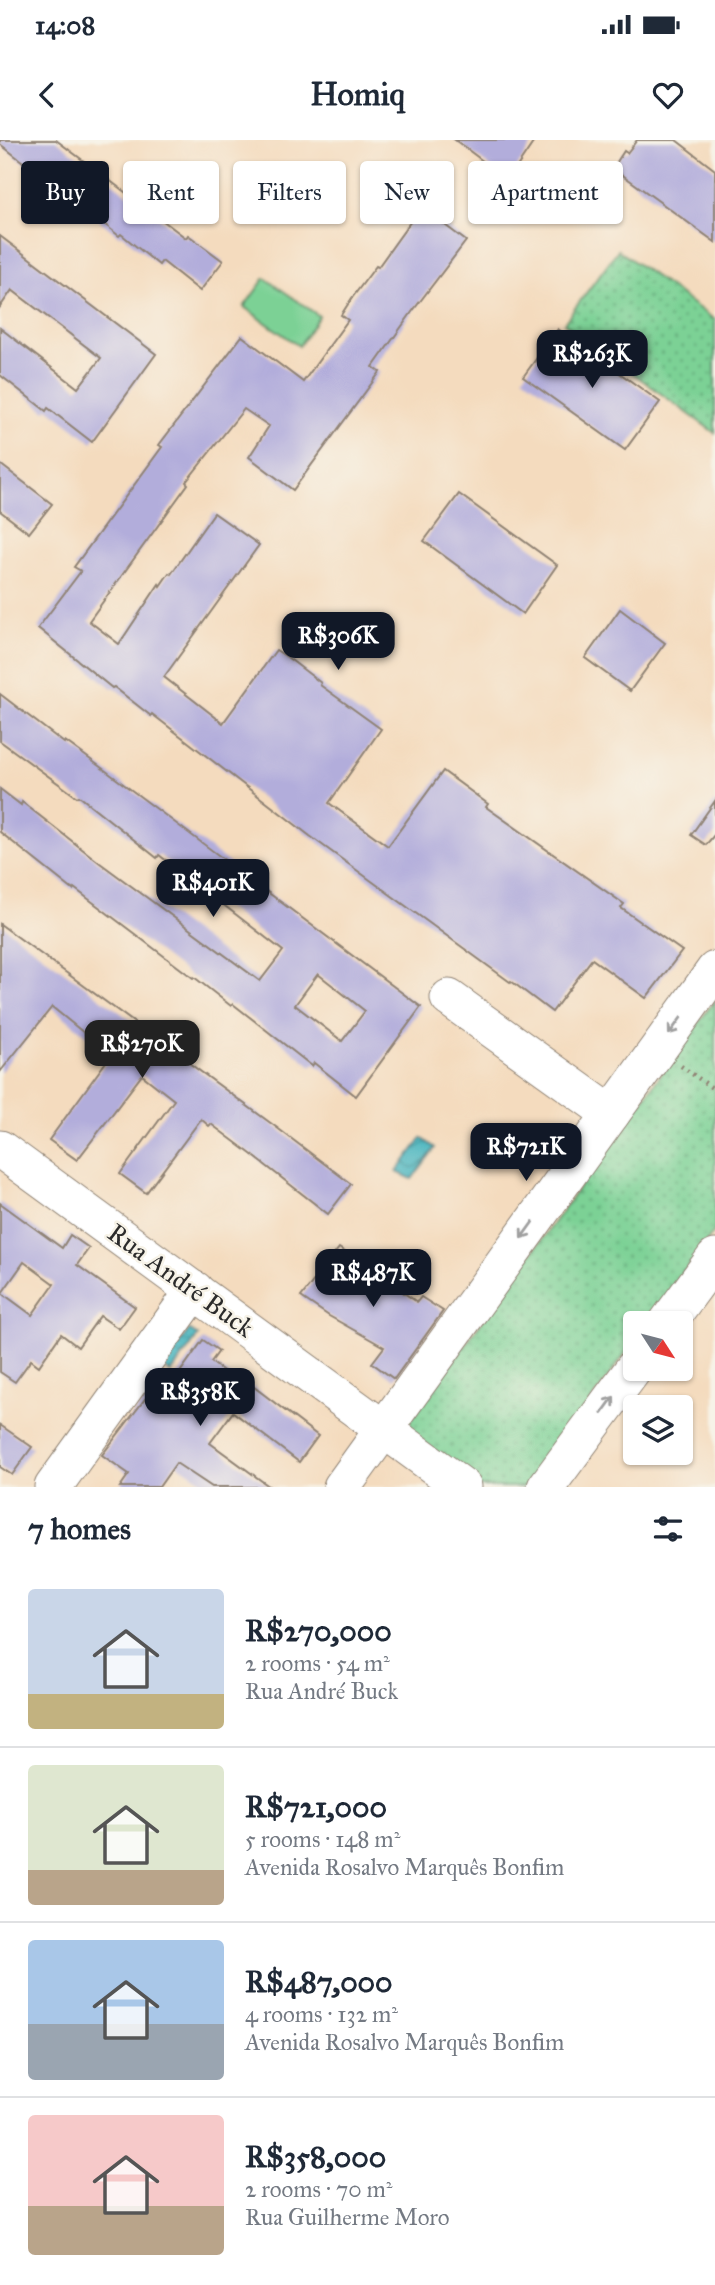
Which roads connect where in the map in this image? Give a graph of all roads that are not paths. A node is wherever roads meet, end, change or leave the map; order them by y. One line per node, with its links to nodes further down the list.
1 (715, 970): 3 (street, one-way to 3)
2 (449, 998): 3 (street)
3 (611, 1114): 9 (street, one-way to 9)
4 (0, 1149): 6 (street, Rua André Buck)
5 (715, 1258): 7 (street)
6 (194, 1290): 9 (street, Rua André Buck); 10 (street)
7 (676, 1311)
8 (625, 1381): 13 (street, one-way to 8)
9 (384, 1429): 11 (street); 12 (street, Rua André Buck)
10 (52, 1487)
11 (342, 1487)
12 (463, 1487)
13 (546, 1487)

